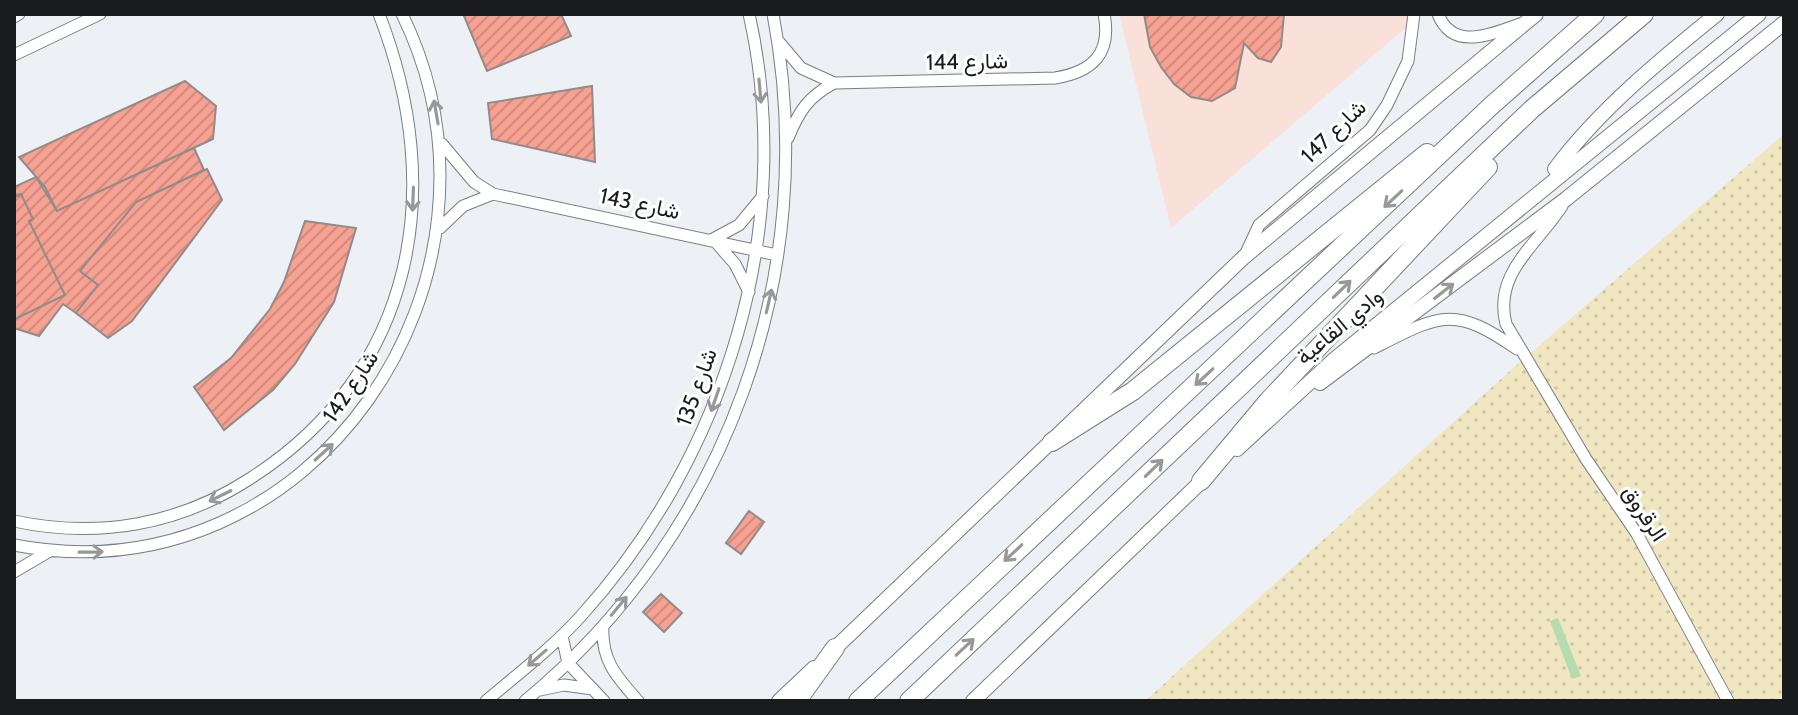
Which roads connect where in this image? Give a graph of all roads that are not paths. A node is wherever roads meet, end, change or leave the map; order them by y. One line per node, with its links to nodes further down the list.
1 (100, 14): 16 (street)
2 (379, 14): 37 (street, شارع 142, one-way to 37)
3 (402, 14): 21 (street, شارع 142, one-way to 3)
4 (749, 14): 24 (street, شارع 135, one-way to 24)
5 (773, 14): 15 (street, شارع 135)
6 (1104, 14): 18 (street, شارع 144)
7 (1414, 14): 30 (street, شارع 147)
8 (1438, 14): 12 (street)
9 (1644, 14): 17 (main road, وادي القاعية)
10 (1717, 14): 22 (street)
11 (1759, 14): 22 (street, وادي القاعية)
12 (1532, 17): 30 (street)
13 (1591, 18): 19 (main road)
14 (1784, 23): 25 (street)
15 (778, 41): 18 (street, شارع 144); 20 (street, شارع 135)
16 (14, 55)
17 (1581, 68): 36 (main road); 54 (main road, وادي القاعية, one-way to 17)
18 (834, 83): 20 (street)
19 (1491, 106): 35 (main road); 53 (main road, one-way to 53)
20 (786, 142): 29 (street, شارع 135)
21 (441, 143): 23 (street, شارع 143); 26 (street, شارع 142)
22 (1541, 189): 34 (street, وادي القاعية)
23 (493, 194): 26 (street); 27 (street, شارع 143)
24 (764, 195): 27 (street); 28 (street, شارع 135)
25 (1566, 199): 32 (street, الرقروق); 33 (street, one-way to 25)
26 (437, 232): 39 (street, شارع 142, one-way to 26)
27 (713, 239): 28 (street, شارع 143); 31 (street)
28 (758, 251): 29 (street, شارع 143); 31 (street, شارع 135)
29 (777, 255): 41 (street, شارع 135, one-way to 29)
30 (1244, 257): 35 (street)
31 (749, 292): 42 (street, شارع 135, one-way to 42)
32 (1521, 352): 33 (street, الرقروق); 56 (street, الرقروق)
33 (1360, 355): 34 (street)
34 (1268, 421): 36 (street, وادي القاعية)
35 (1052, 442): 43 (street)
36 (1201, 481): 55 (street, وادي القاعية)
37 (14, 521)
38 (14, 545): 39 (street, شارع 142)
39 (49, 552): 40 (street)
40 (14, 572)
41 (603, 626): 44 (street, شارع 135); 50 (street)
42 (562, 636): 44 (street); 47 (street, شارع 135, one-way to 47)
43 (835, 648): 51 (street); 52 (main road)
44 (568, 663): 45 (street); 46 (street, شارع 135)
45 (593, 689): 46 (street); 49 (street)
46 (536, 692): 48 (street, شارع 135)
47 (486, 701)
48 (525, 701)
49 (604, 701)
50 (638, 701)
51 (779, 701)
52 (797, 701)
53 (858, 701)
54 (909, 701)
55 (973, 701)
56 (1728, 701)

